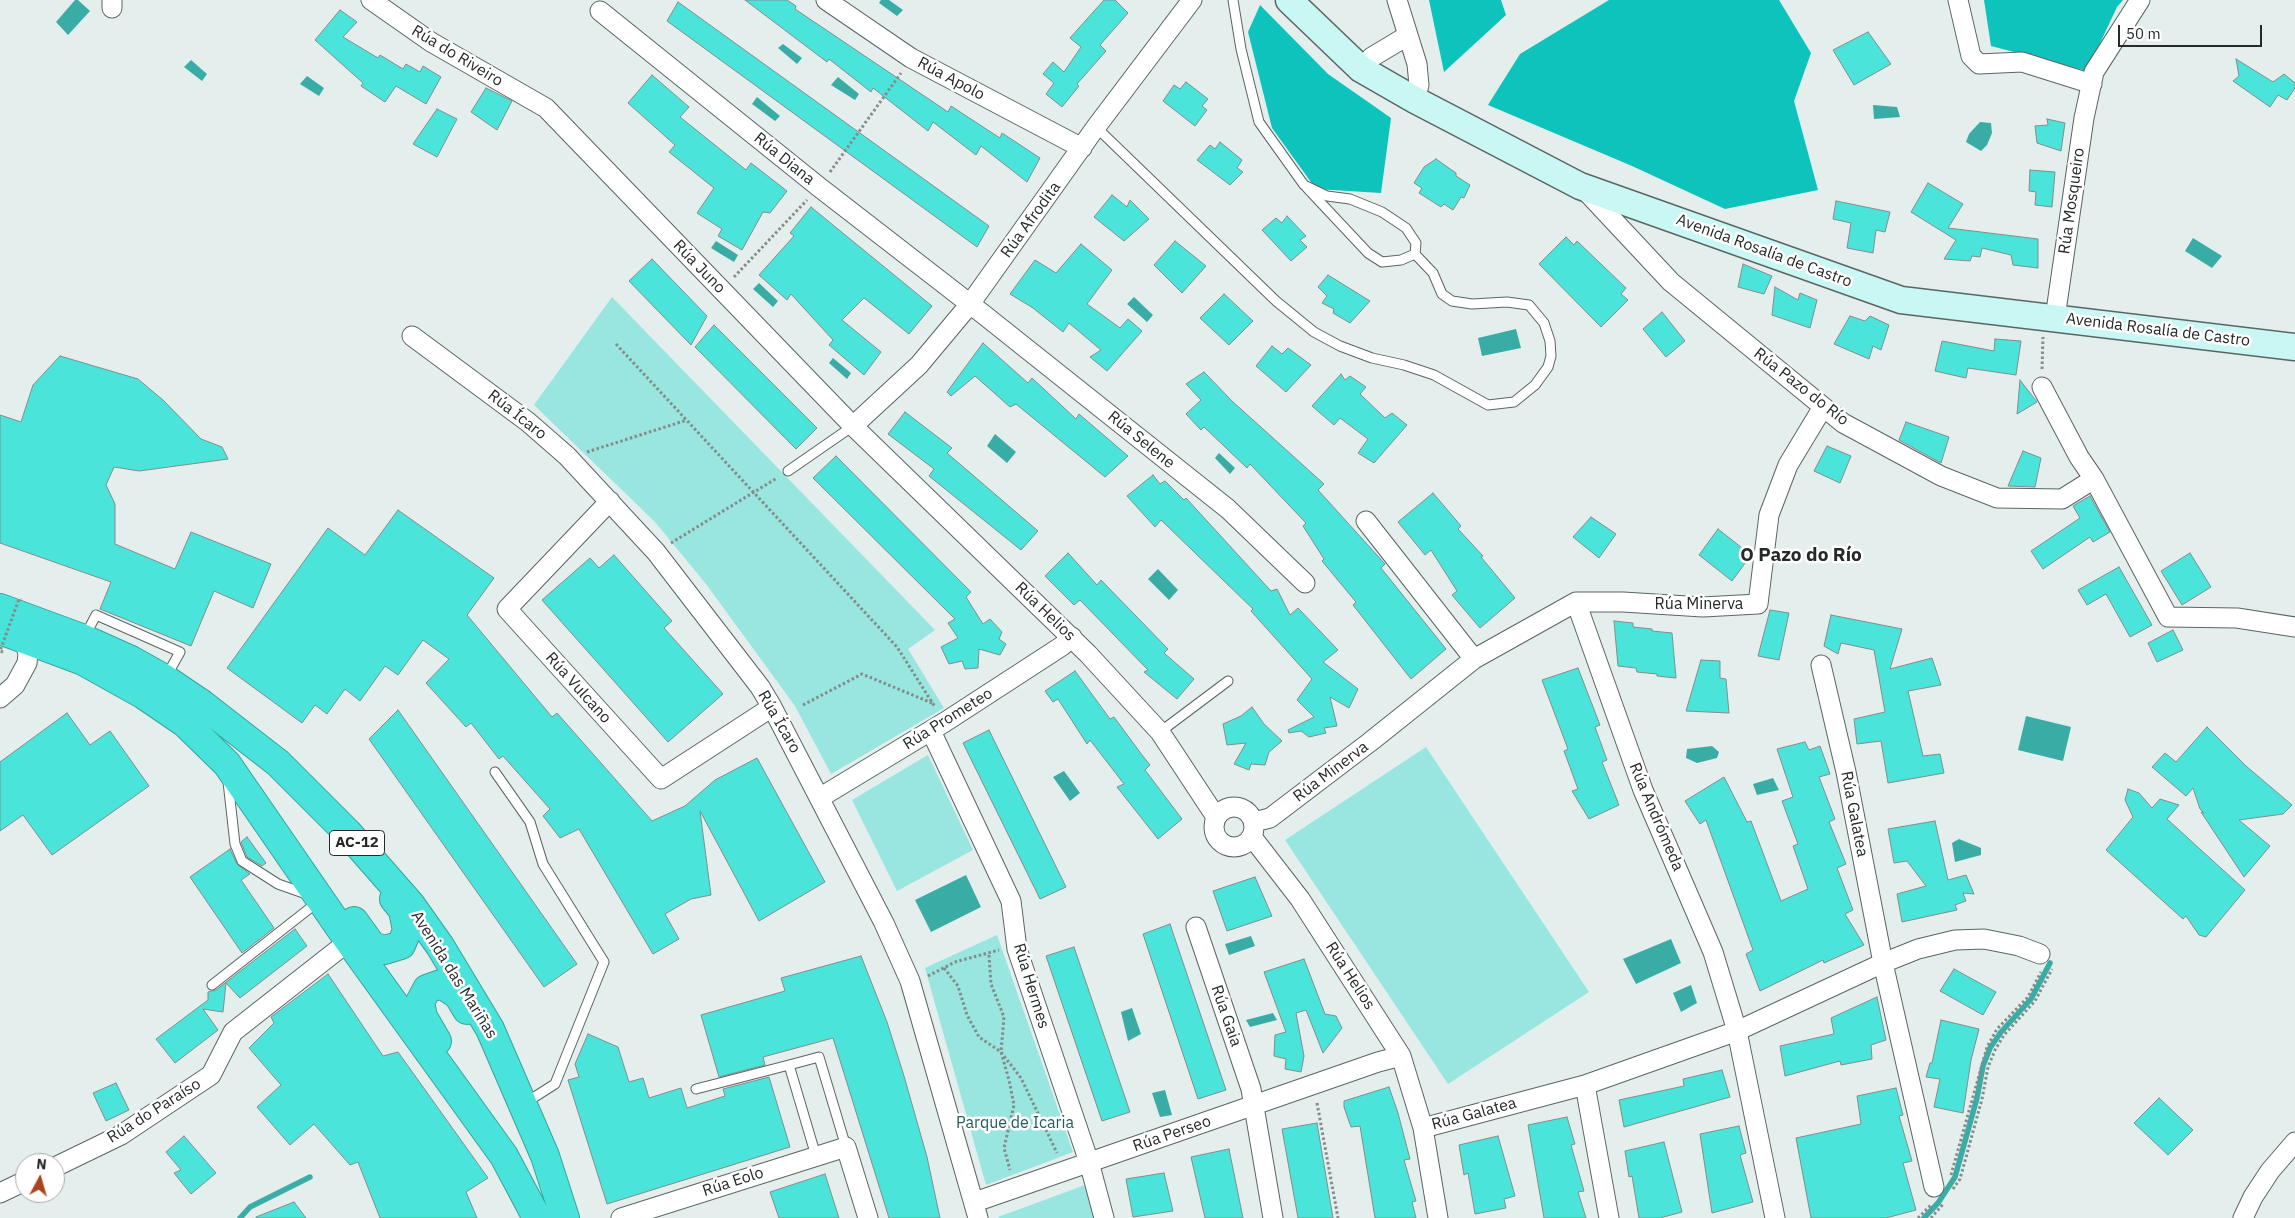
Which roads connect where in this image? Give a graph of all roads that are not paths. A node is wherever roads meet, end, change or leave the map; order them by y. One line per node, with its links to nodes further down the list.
1 (370, 0): 14 (street, Rúa do Riveiro)
2 (826, 0): 16 (street, Rúa Apolo)
3 (1192, 0): 15 (street, Rúa Afrodita)
4 (1234, 0): 17 (lane)
5 (1289, 0): 11 (street, Avenida Rosalía de Castro)
6 (1398, 0): 10 (street)
7 (1958, 0): 12 (street)
8 (2140, 0): 12 (street, Rúa Mosqueiro)
9 (600, 10): 20 (street, Rúa Diana)
10 (1406, 36): 11 (street); 13 (street)
11 (1361, 69): 13 (street, Avenida Rosalía de Castro)
12 (2092, 84): 21 (street, Rúa Mosqueiro)
13 (1415, 100): 18 (street, Avenida Rosalía de Castro)
14 (546, 108): 26 (street, Rúa Juno)
15 (1096, 127): 16 (street, Rúa Afrodita); 19 (lane)
16 (1082, 148): 20 (street, Rúa Afrodita)
17 (1304, 184): 19 (lane); 19 (lane)
18 (1580, 186): 21 (street, Avenida Rosalía de Castro); 25 (street, Rúa Pazo do Río)
19 (1415, 254)
20 (970, 304): 26 (street, Rúa Afrodita); 31 (street, Rúa Selene)
21 (2050, 317): 23 (street, Avenida Rosalía de Castro)
22 (412, 336): 29 (street, Rúa Ícaro)
23 (2295, 347)
24 (2042, 387): 28 (street)
25 (1824, 407): 28 (street, Rúa Pazo do Río); 32 (street, Rúa Minerva)
26 (853, 426): 27 (lane); 35 (street, Rúa Helios)
27 (788, 471)
28 (2094, 479): 34 (street)
29 (610, 501): 41 (street, Rúa Ícaro); 41 (street, Rúa Vulcano)
30 (1366, 522): 37 (street)
31 (1304, 583)
32 (1576, 602): 37 (street, Rúa Minerva); 57 (street, Rúa Andrómeda)
33 (11, 604): 50 (highway, Avenida das Mariñas / AC-12)
34 (2295, 627)
35 (1072, 637): 42 (street, Rúa Prometeo); 43 (street, Rúa Helios)
36 (7, 639): 40 (street); 44 (highway)
37 (1474, 659): 49 (street, Rúa Minerva)
38 (1821, 666): 55 (street, Rúa Galatea)
39 (1228, 681): 43 (lane)
40 (0, 698)
41 (772, 707): 46 (street, Rúa Ícaro)
42 (938, 726): 46 (street, Rúa Prometeo); 71 (street, Rúa Hermes)
43 (1160, 732): 48 (street, Rúa Helios)
44 (226, 764): 47 (highway); 51 (lane)
45 (495, 772): 63 (lane)
46 (820, 797): 75 (street, Rúa Ícaro)
47 (257, 806): 50 (highway); 51 (highway)
48 (1216, 817): 49 (street, Rúa Helios); 49 (street, Rúa Helios)
49 (1253, 830): 58 (street, Rúa Helios)
50 (347, 832): 60 (highway, Avenida das Mariñas / AC-12)
51 (321, 899): 53 (highway); 56 (lane)
52 (1196, 926): 64 (street, Rúa Gaia)
53 (350, 941): 68 (highway); 70 (street, Rúa do Paraíso)
54 (2044, 956): 55 (street, Rúa Galatea)
55 (1883, 963): 57 (street, Rúa Galatea); 74 (street, Rúa Galatea)
56 (212, 985)
57 (1737, 1031): 61 (street, Rúa Galatea); 84 (street)
58 (1401, 1056): 64 (street, Rúa Perseo); 65 (street, Rúa Helios)
59 (789, 1065): 62 (lane); 67 (lane); 69 (lane)
60 (508, 1071): 63 (highway, Avenida das Mariñas / AC-12); 68 (highway)
61 (1585, 1085): 65 (street, Rúa Galatea); 83 (street)
62 (696, 1089)
63 (523, 1105): 77 (highway, Avenida das Mariñas / AC-12)
64 (1255, 1106): 71 (street, Rúa Perseo); 81 (street)
65 (1423, 1128): 82 (street, Rúa Galatea)
66 (2295, 1142): 85 (street)
67 (846, 1147): 69 (street, Rúa Eolo); 79 (street)
68 (504, 1156): 76 (highway)
69 (816, 1156): 78 (street, Rúa Eolo)
70 (65, 1162)
71 (1089, 1162): 75 (street, Rúa Perseo); 80 (street)
72 (15, 1186): 73 (street)
73 (0, 1193)
74 (1942, 1193)
75 (976, 1210)
76 (537, 1218)
77 (564, 1218)
78 (621, 1218)
79 (868, 1218)
80 (1104, 1218)
81 (1273, 1218)
82 (1438, 1218)
83 (1609, 1218)
84 (1775, 1218)
85 (2243, 1218)

